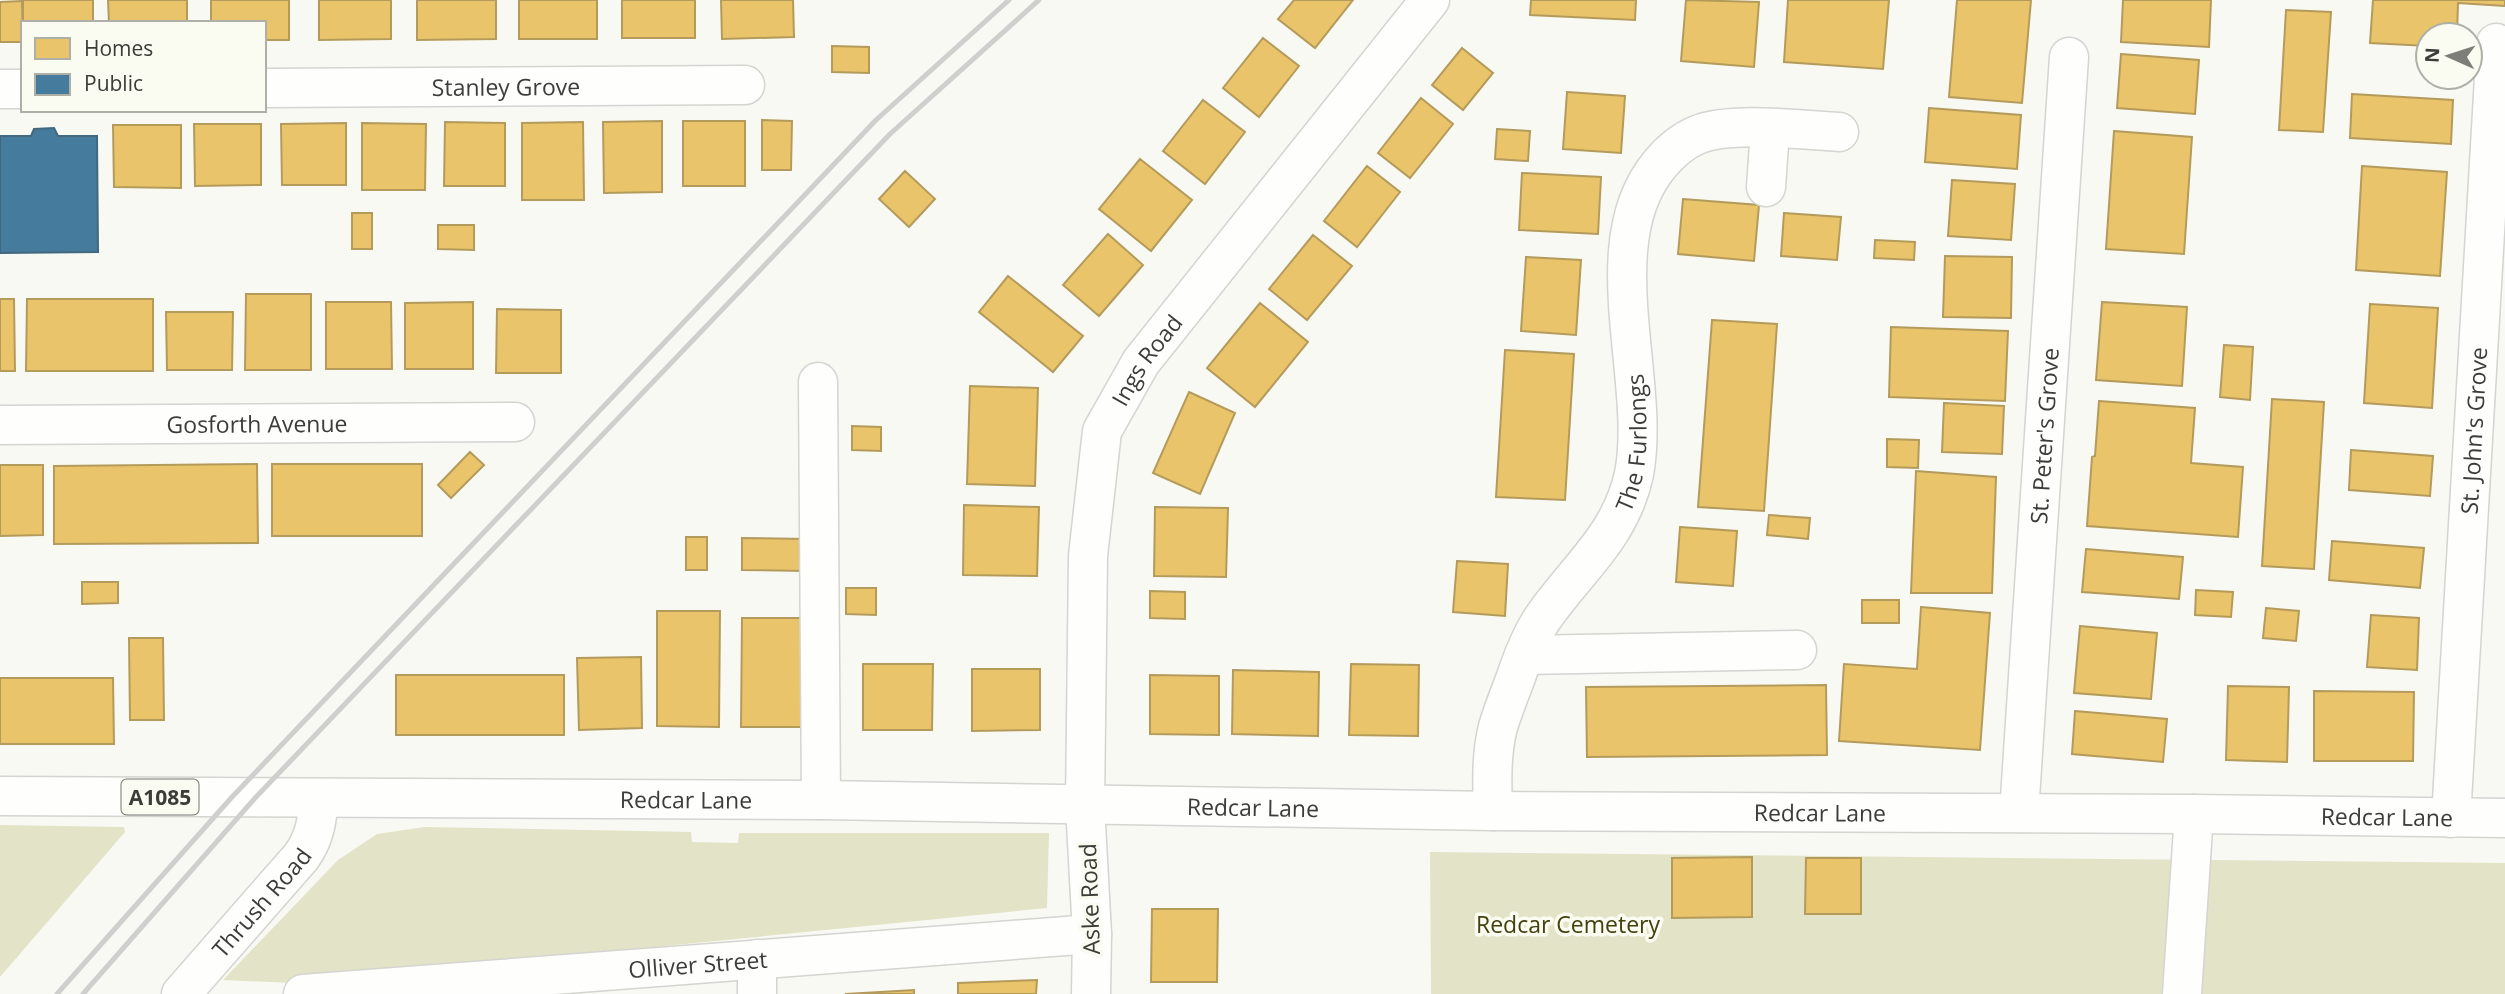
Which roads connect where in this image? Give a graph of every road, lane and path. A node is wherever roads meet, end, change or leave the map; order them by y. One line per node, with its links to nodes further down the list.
1 (1430, 0): 19 (street, Ings Road)
2 (2496, 43): 23 (street, St. John's Grove)
3 (2069, 57): 21 (street, St. Peter's Grove)
4 (745, 85): 5 (street, Stanley Grove)
5 (266, 88)
6 (0, 89): 7 (street)
7 (21, 89)
8 (1770, 129): 9 (street, The Furlongs); 10 (street); 15 (street, The Furlongs)
9 (1839, 132)
10 (1766, 187)
11 (818, 382): 18 (street)
12 (514, 422): 13 (street, Gosforth Avenue)
13 (0, 425)
14 (1797, 650): 15 (street)
15 (1524, 655): 20 (street, The Furlongs)
16 (0, 796): 17 (street, Redcar Lane / A1085)
17 (319, 797): 18 (street, Redcar Lane); 28 (street, Thrush Road)
18 (821, 800): 19 (street, Redcar Lane)
19 (1085, 805): 20 (street, Redcar Lane); 25 (street, Aske Road)
20 (1493, 811): 21 (street, Redcar Lane)
21 (2018, 813): 22 (street, Redcar Lane)
22 (2193, 814): 23 (street, Redcar Lane); 31 (street)
23 (2451, 818): 24 (street, Redcar Lane)
24 (2505, 818)
25 (1092, 934): 26 (street, Olliver Street); 30 (street, Aske Road)
26 (757, 977): 27 (street, Olliver Street)
27 (589, 983): 29 (street, Olliver Street)
28 (182, 994)
29 (303, 994)
30 (1091, 994)
31 (2182, 994)

